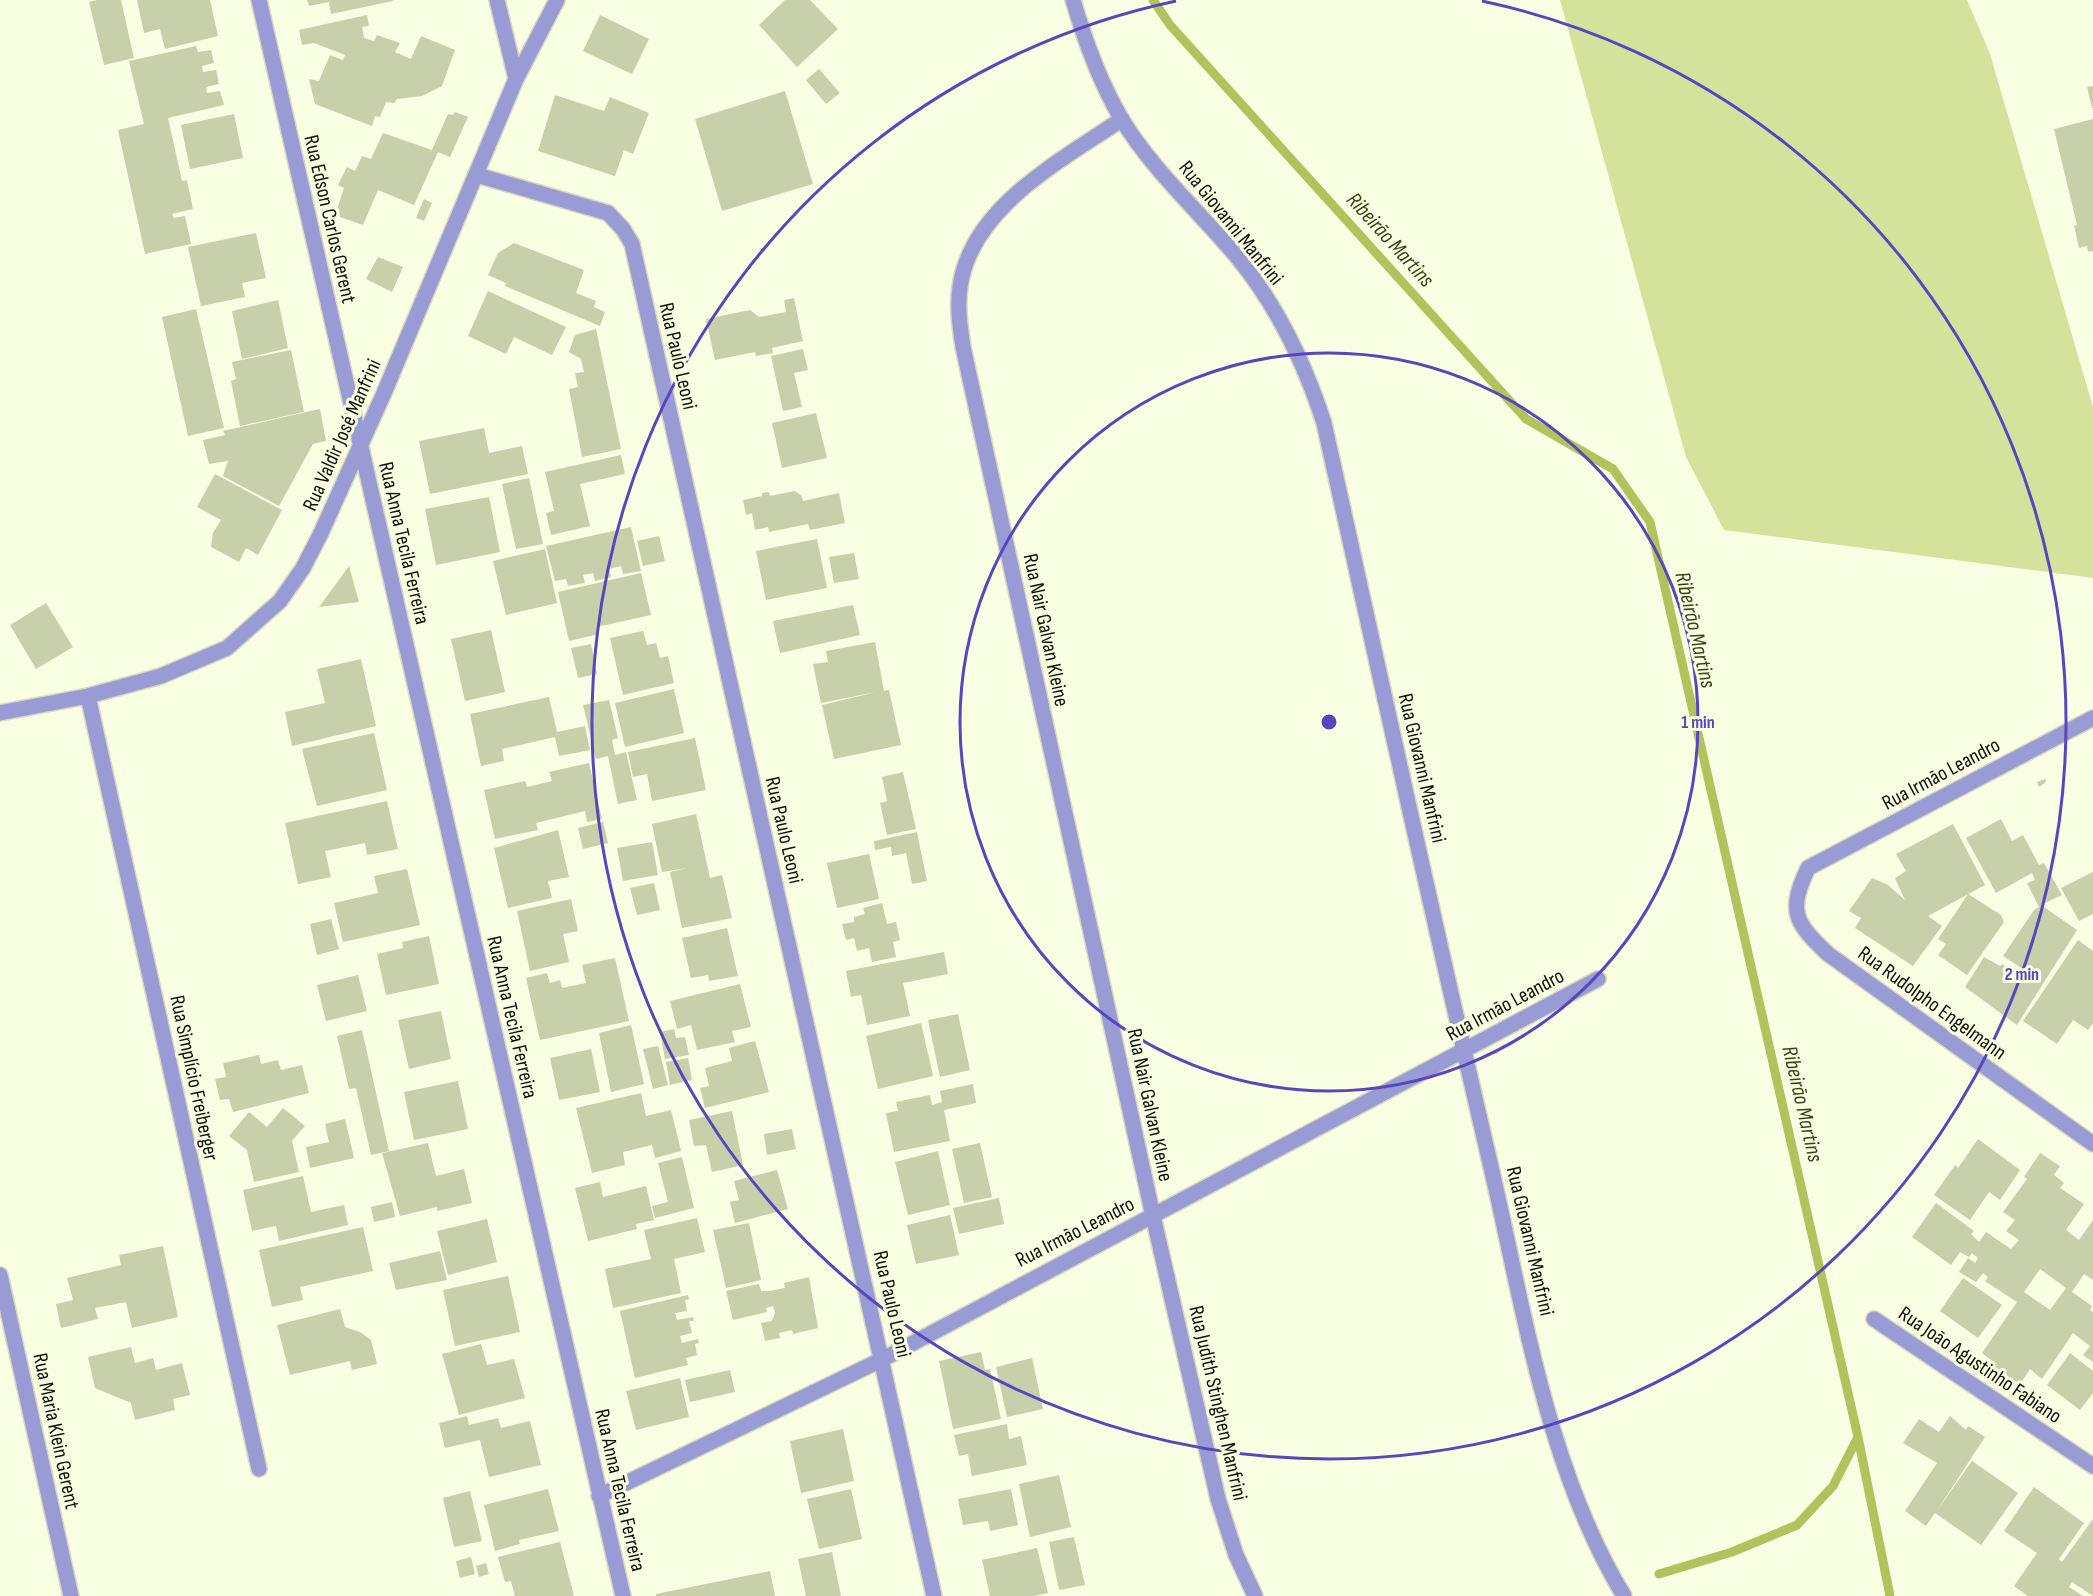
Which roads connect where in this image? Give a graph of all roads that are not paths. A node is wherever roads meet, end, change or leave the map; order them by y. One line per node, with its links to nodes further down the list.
1 (259, 0): 8 (street, Rua Edson Carlos Gerent)
2 (496, 0): 5 (street)
3 (557, 0): 5 (street, Rua Valdir José Manfrini)
4 (1072, 0): 6 (street, Rua Giovanni Manfrini)
5 (516, 80): 7 (street, Rua Valdir José Manfrini)
6 (1122, 119): 14 (street, Rua Giovanni Manfrini); 16 (street, Rua Nair Galvan Kleine)
7 (477, 175): 8 (street, Rua Valdir José Manfrini); 19 (street, Rua Paulo Leoni)
8 (360, 447): 9 (street, Rua Valdir José Manfrini); 22 (street, Rua Anna Tecila Ferreira)
9 (88, 696): 10 (street, Rua Valdir José Manfrini); 21 (street, Rua Simplício Freiberger)
10 (0, 713)
11 (2093, 718): 12 (street, Rua Irmão Leandro)
12 (1808, 868): 15 (street, Rua Rudolpho Engelmann)
13 (1598, 979): 14 (street, Rua Irmão Leandro)
14 (1464, 1050): 16 (street, Rua Irmão Leandro); 27 (street, Rua Giovanni Manfrini)
15 (2093, 1144)
16 (1153, 1216): 19 (street, Rua Irmão Leandro); 26 (street, Rua Judith Stinghen Manfrini)
17 (0, 1275): 23 (street, Rua Maria Klein Gerent)
18 (1874, 1319): 20 (street, Rua João Agustinho Fabiano)
19 (883, 1359): 22 (street, Rua Irmão Leandro); 25 (street, Rua Paulo Leoni)
20 (2093, 1466)
21 (259, 1469)
22 (600, 1496): 24 (street, Rua Anna Tecila Ferreira)
23 (71, 1596)
24 (623, 1596)
25 (934, 1596)
26 (1256, 1596)
27 (1624, 1596)

